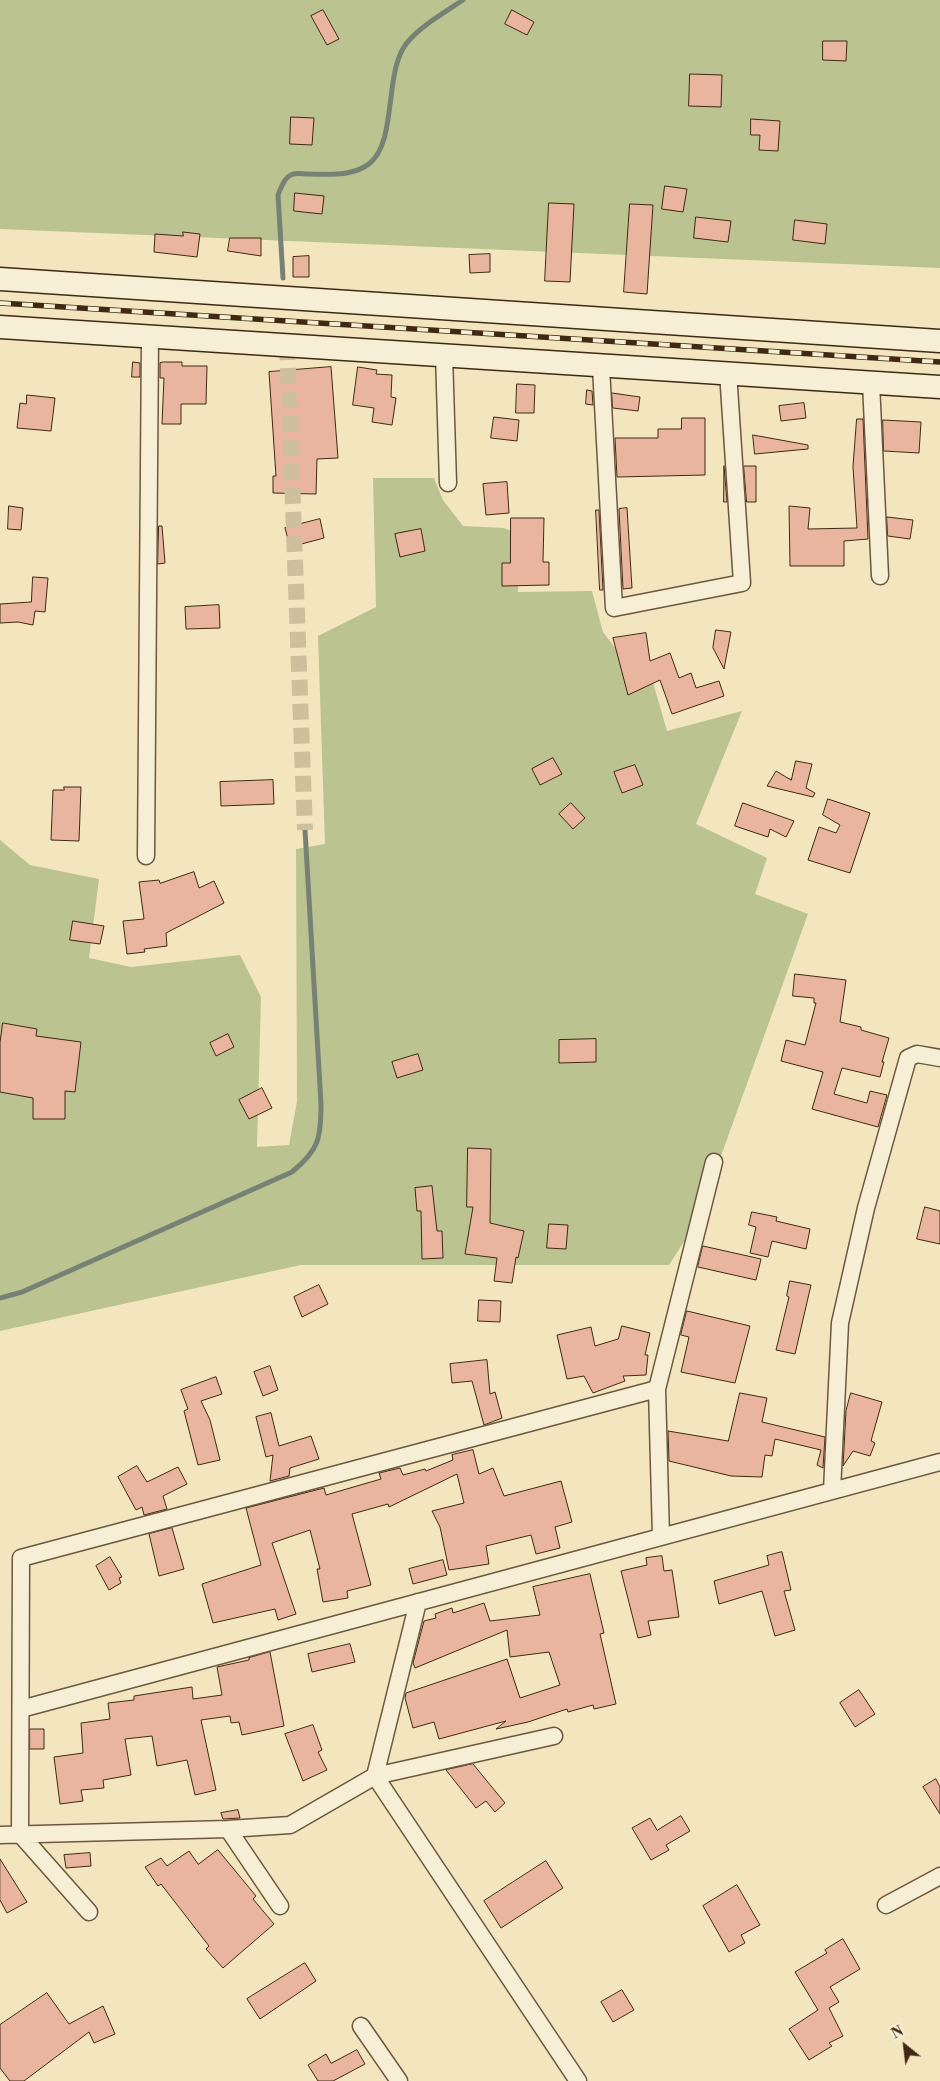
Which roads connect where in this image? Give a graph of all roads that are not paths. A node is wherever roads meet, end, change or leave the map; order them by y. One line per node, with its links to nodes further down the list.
1 (0, 279): 4 (main road)
2 (0, 327): 3 (main road)
3 (150, 337): 5 (main road); 12 (street)
4 (940, 340)
5 (444, 355): 6 (main road); 10 (street)
6 (600, 367): 7 (main road); 7 (street)
7 (728, 372): 8 (main road)
8 (871, 383): 9 (main road); 11 (street)
9 (940, 388)
10 (448, 483)
11 (880, 576)
12 (146, 856)
13 (940, 1058): 17 (street)
14 (714, 1162): 15 (street)
15 (657, 1389): 18 (street); 20 (street)
16 (940, 1462): 17 (street)
17 (832, 1491): 18 (street)
18 (661, 1537): 19 (street)
19 (418, 1602): 20 (street); 22 (street)
20 (21, 1709): 24 (street)
21 (554, 1736): 22 (street)
22 (375, 1776): 23 (street); 32 (street)
23 (228, 1830): 24 (street); 28 (street)
24 (20, 1834): 25 (street); 29 (street)
25 (0, 1835)
26 (940, 1876): 27 (street)
27 (886, 1905)
28 (280, 1906)
29 (89, 1912)
30 (361, 2026): 31 (street)
31 (399, 2081)
32 (578, 2081)

